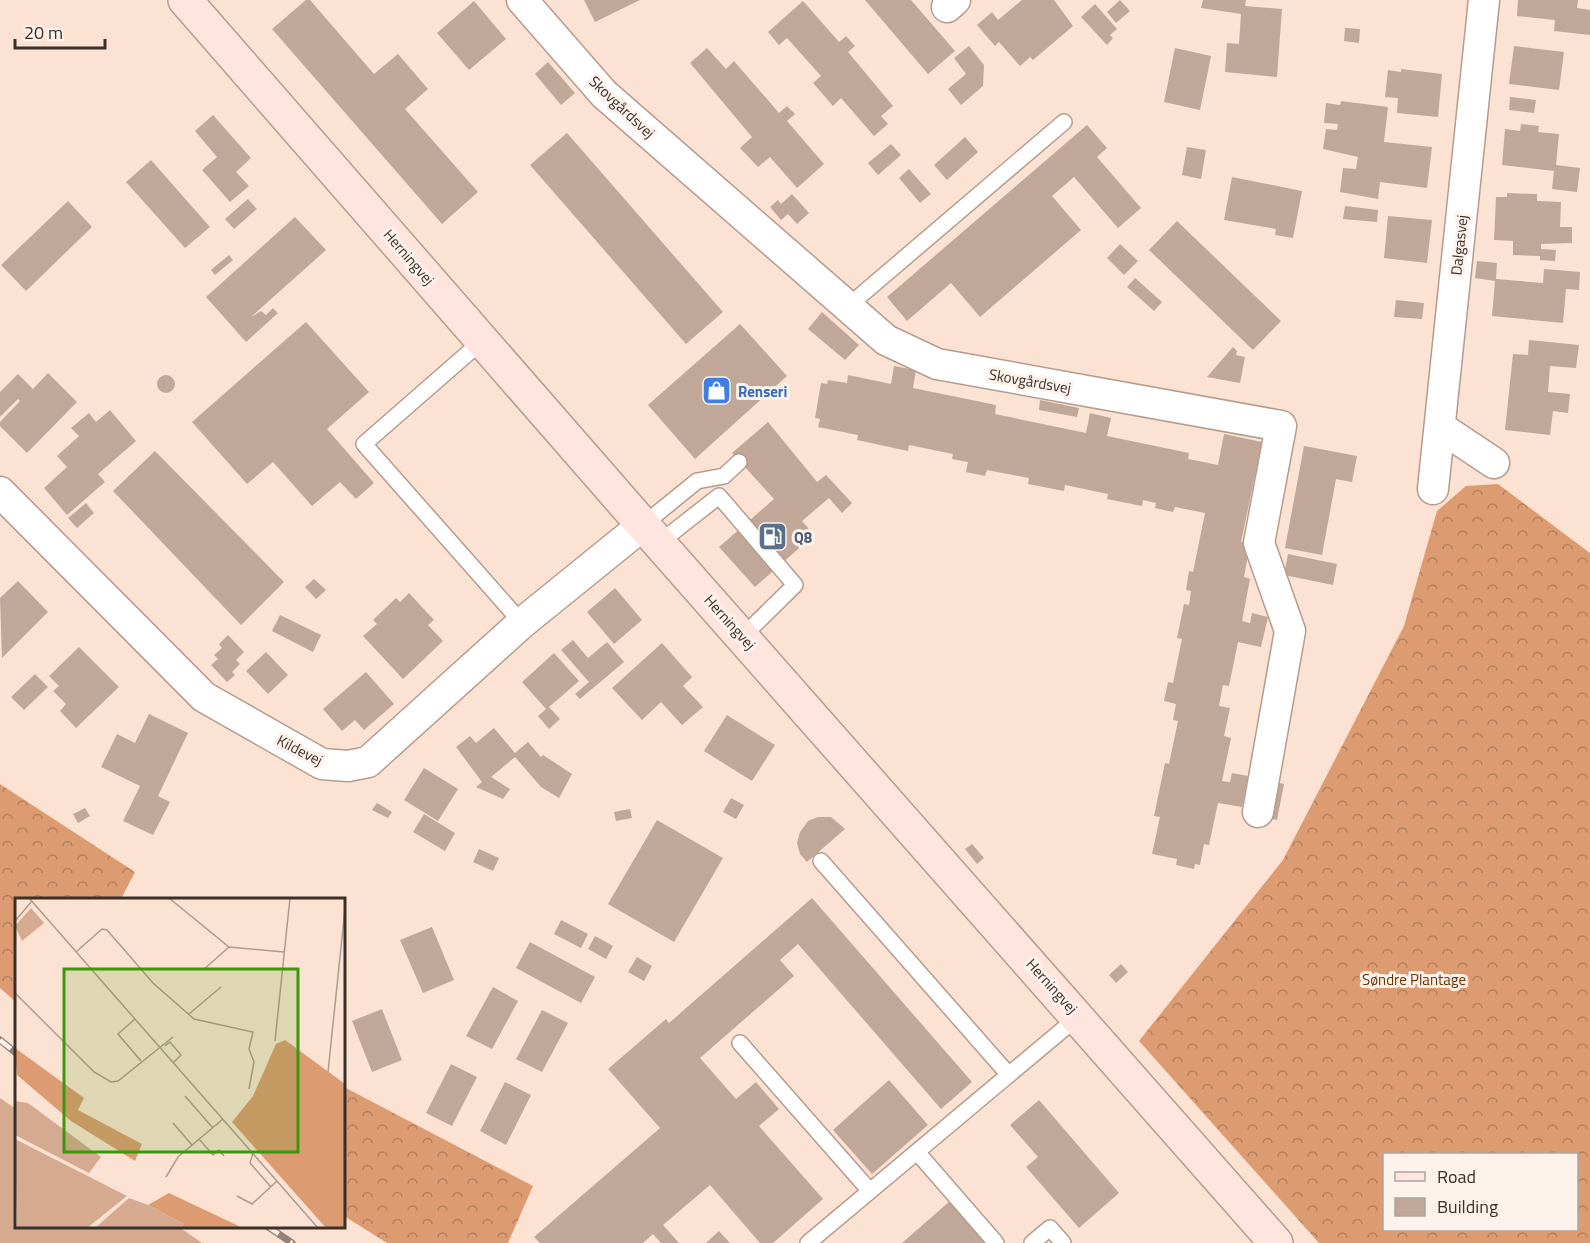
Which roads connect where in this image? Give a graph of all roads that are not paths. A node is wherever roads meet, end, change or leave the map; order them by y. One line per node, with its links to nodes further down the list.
1 (185, 0): 6 (street, Herningvej)
2 (522, 0): 5 (street, Skovgårdsvej)
3 (1484, 0): 7 (street, Dalgasvej)
4 (1064, 122): 5 (lane)
5 (848, 307): 15 (street, Skovgårdsvej)
6 (482, 340): 12 (street, Herningvej); 13 (lane)
7 (1440, 427): 9 (street); 10 (street, Dalgasvej)
8 (739, 462): 12 (lane)
9 (1494, 463)
10 (1433, 489)
11 (0, 492): 13 (street, Kildevej)
12 (651, 534): 13 (street, Kildevej); 14 (street, Herningvej); 14 (lane)
13 (522, 623)
14 (742, 637): 17 (street, Herningvej)
15 (1258, 812)
16 (822, 861): 19 (lane)
17 (1079, 1016): 19 (lane); 26 (street, Herningvej)
18 (740, 1043): 21 (lane)
19 (1009, 1075): 20 (lane)
20 (917, 1152): 21 (lane); 23 (lane)
21 (870, 1191): 22 (lane)
22 (808, 1243)
23 (996, 1243)
24 (1032, 1243): 25 (lane)
25 (1063, 1243)
26 (1276, 1243)

